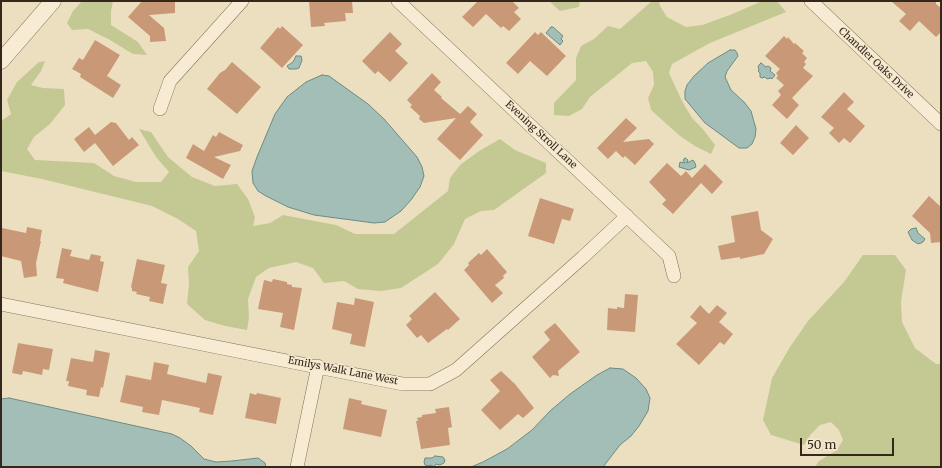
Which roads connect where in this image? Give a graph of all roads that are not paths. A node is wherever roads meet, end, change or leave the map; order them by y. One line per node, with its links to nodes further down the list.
1 (53, 1): 5 (street)
2 (242, 1): 6 (street)
3 (398, 1): 8 (street, Evening Stroll Lane)
4 (811, 1): 7 (street, Chandler Oaks Drive)
5 (1, 61)
6 (160, 109)
7 (941, 124)
8 (627, 216): 9 (street, Evening Stroll Lane); 11 (street, Emilys Walk Lane West)
9 (674, 276)
10 (1, 304): 11 (street, Emilys Walk Lane West)
11 (318, 366): 12 (street)
12 (297, 467)

